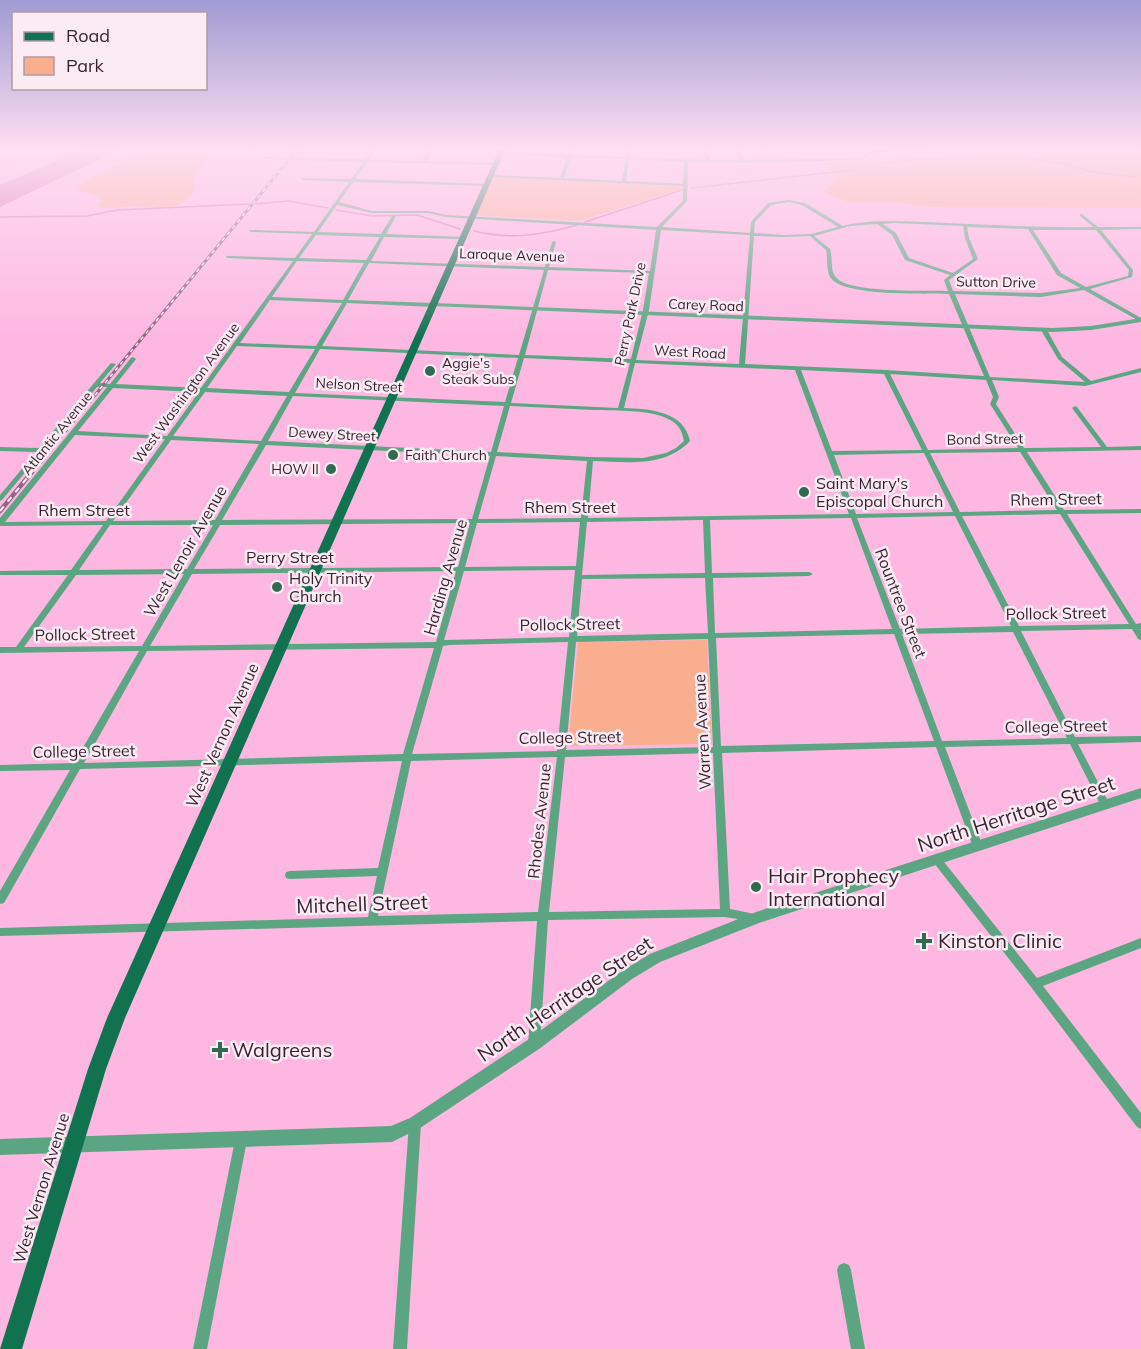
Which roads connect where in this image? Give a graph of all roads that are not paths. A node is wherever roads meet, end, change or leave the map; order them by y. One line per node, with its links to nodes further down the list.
1 (329, 213): 18 (street, West Washington Avenue)
2 (432, 213): 9 (street)
3 (474, 213): 9 (main road, West Vernon Avenue)
4 (674, 213): 13 (street)
5 (761, 213): 19 (street)
6 (818, 213): 12 (street)
7 (1082, 214): 16 (street, Sutton Drive)
8 (394, 216): 20 (street, West Lenoir Avenue)
9 (472, 217): 13 (street); 22 (main road, West Vernon Avenue)
10 (878, 223): 11 (street); 12 (street); 30 (street)
11 (965, 225): 15 (street); 30 (street)
12 (842, 227): 21 (street)
13 (659, 228): 19 (street); 29 (street, Perry Park Drive)
14 (1141, 228): 16 (street)
15 (1030, 229): 16 (street); 31 (street)
16 (1097, 229): 31 (street, Sutton Drive)
17 (251, 231): 18 (street)
18 (316, 233): 20 (street); 25 (street, West Washington Avenue)
19 (752, 234): 21 (street); 38 (street)
20 (384, 235): 22 (street); 26 (street, West Lenoir Avenue)
21 (811, 235): 32 (street, Sutton Drive)
22 (463, 238): 27 (main road, West Vernon Avenue)
23 (554, 242): 28 (street, Harding Avenue)
24 (228, 257): 25 (street, Laroque Avenue)
25 (297, 260): 26 (street, Laroque Avenue); 33 (street, West Washington Avenue)
26 (368, 262): 27 (street, Laroque Avenue); 34 (street, West Lenoir Avenue)
27 (451, 265): 28 (street, Laroque Avenue); 35 (main road, West Vernon Avenue)
28 (547, 268): 29 (street, Laroque Avenue); 36 (street, Harding Avenue)
29 (651, 273): 37 (street, Perry Park Drive)
30 (953, 274): 32 (street)
31 (1083, 289): 32 (street, Sutton Drive); 39 (street)
32 (952, 293): 40 (street)
33 (270, 298): 34 (street, Carey Road); 42 (street, West Washington Avenue)
34 (345, 301): 35 (street, Carey Road); 43 (street, West Lenoir Avenue)
35 (434, 304): 36 (street, Carey Road); 44 (main road, West Vernon Avenue)
36 (536, 309): 37 (street, Carey Road); 45 (street, Harding Avenue)
37 (645, 314): 38 (street, Carey Road); 47 (street, Perry Park Drive)
38 (747, 318): 40 (street, Carey Road); 49 (street)
39 (1141, 320): 41 (street, Carey Road)
40 (965, 327): 41 (street, Carey Road); 53 (street)
41 (1044, 330): 54 (street)
42 (236, 344): 43 (street, West Road); 57 (street, West Washington Avenue)
43 (318, 347): 44 (street, West Road); 58 (street, West Lenoir Avenue)
44 (413, 351): 45 (street, West Road); 59 (main road, West Vernon Avenue)
45 (522, 356): 47 (street, West Road); 60 (street, Harding Avenue)
46 (134, 359): 56 (street, Atlantic Avenue)
47 (633, 361): 49 (street, West Road); 62 (street, Perry Park Drive)
48 (113, 363): 55 (street, Atlantic Avenue)
49 (742, 366): 50 (street, West Road)
50 (798, 369): 52 (street, West Road); 73 (street, Rountree Street)
51 (1141, 370): 54 (street, West Road)
52 (886, 372): 53 (street, West Road); 72 (street)
53 (988, 379): 54 (street, West Road); 71 (street)
54 (1090, 382)
55 (95, 385): 56 (street, Nelson Street); 70 (street, Atlantic Avenue)
56 (112, 386): 57 (street, Nelson Street); 63 (street, Atlantic Avenue)
57 (204, 390): 58 (street, Nelson Street); 64 (street, West Washington Avenue)
58 (292, 394): 59 (street, Nelson Street); 65 (street, West Lenoir Avenue)
59 (393, 398): 60 (street, Nelson Street); 66 (main road, West Vernon Avenue)
60 (507, 404): 62 (street, Nelson Street); 74 (street, Harding Avenue)
61 (1075, 408): 67 (street)
62 (621, 409): 75 (street, Nelson Street)
63 (73, 433): 64 (street, Dewey Street); 86 (street, Atlantic Avenue)
64 (169, 438): 65 (street, Dewey Street); 87 (street, West Washington Avenue)
65 (263, 442): 66 (street, Dewey Street); 84 (street, West Lenoir Avenue)
66 (371, 448): 74 (street, Dewey Street); 85 (main road, West Vernon Avenue)
67 (1105, 448): 68 (street, Bond Street); 71 (street, Bond Street)
68 (1141, 448)
69 (0, 449): 70 (street)
70 (41, 450): 76 (street, Atlantic Avenue)
71 (1022, 450): 72 (street, Bond Street); 78 (street)
72 (926, 452): 73 (street, Bond Street); 79 (street)
73 (830, 453): 80 (street, Rountree Street)
74 (493, 454): 75 (street, Dewey Street); 83 (street, Harding Avenue)
75 (591, 459): 82 (street, Rhodes Avenue)
76 (0, 499)
77 (1141, 511): 78 (street, Rhem Street)
78 (1062, 513): 79 (street, Rhem Street); 96 (street)
79 (958, 515): 80 (street, Rhem Street); 97 (street)
80 (854, 517): 81 (street, Rhem Street); 98 (street, Rountree Street)
81 (706, 519): 82 (street, Rhem Street); 95 (street, Warren Avenue)
82 (584, 520): 83 (street, Rhem Street); 93 (street, Rhodes Avenue)
83 (474, 521): 85 (street, Rhem Street); 89 (street, Harding Avenue)
84 (218, 522): 85 (street, Rhem Street); 87 (street, Rhem Street); 90 (street, West Lenoir Avenue)
85 (337, 522): 88 (main road, West Vernon Avenue)
86 (0, 524): 87 (street, Rhem Street)
87 (108, 524): 92 (street, West Washington Avenue)
88 (315, 570): 89 (street, Perry Street); 90 (street, Perry Street); 103 (main road, West Vernon Avenue)
89 (461, 570): 93 (street, Perry Street); 102 (street, Harding Avenue)
90 (189, 571): 92 (street, Perry Street); 104 (street, West Lenoir Avenue)
91 (0, 573): 92 (street, Perry Street)
92 (73, 573): 106 (street, West Washington Avenue)
93 (580, 573): 95 (street, Perry Street); 101 (street, Rhodes Avenue)
94 (809, 574): 95 (street, Perry Street)
95 (709, 575): 99 (street, Warren Avenue)
96 (1137, 626): 97 (street, Pollock Street); 100 (street)
97 (1016, 629): 98 (street, Pollock Street); 108 (street)
98 (897, 632): 99 (street, Pollock Street); 109 (street, Rountree Street)
99 (712, 636): 101 (street, Pollock Street); 110 (street, Warren Avenue)
100 (1141, 637)
101 (572, 639): 102 (street, Pollock Street); 111 (street, Rhodes Avenue)
102 (440, 644): 103 (street, Pollock Street); 112 (street, Harding Avenue)
103 (280, 647): 104 (street, Pollock Street); 113 (main road, West Vernon Avenue)
104 (144, 648): 106 (street, Pollock Street); 114 (street, West Lenoir Avenue)
105 (0, 650): 106 (street, Pollock Street)
106 (18, 650)
107 (1141, 739): 108 (street, College Street)
108 (1073, 741): 109 (street, College Street); 117 (street)
109 (939, 744): 110 (street, College Street); 118 (street, Rountree Street)
110 (717, 749): 111 (street, College Street); 123 (street, Warren Avenue)
111 (561, 753): 112 (street, College Street); 124 (street, Rhodes Avenue)
112 (407, 757): 113 (street, College Street); 120 (street, Harding Avenue)
113 (230, 762): 114 (street, College Street); 127 (main road, West Vernon Avenue)
114 (78, 765): 115 (street, College Street); 122 (street, West Lenoir Avenue)
115 (0, 768)
116 (1141, 793): 117 (street, North Herritage Street)
117 (1105, 805): 118 (street, North Herritage Street)
118 (978, 847): 119 (street, North Herritage Street)
119 (937, 860): 125 (street, North Herritage Street); 130 (street)
120 (383, 872): 121 (street); 126 (street, Harding Avenue)
121 (290, 875)
122 (0, 900)
123 (725, 913): 124 (street, Mitchell Street); 125 (street)
124 (543, 916): 126 (street, Mitchell Street); 131 (street, Rhodes Avenue)
125 (756, 918): 131 (street, North Herritage Street)
126 (372, 922): 127 (street, Mitchell Street)
127 (157, 928): 128 (street, Mitchell Street); 135 (main road, West Vernon Avenue)
128 (0, 933)
129 (1141, 943): 130 (street)
130 (1035, 984): 133 (street)
131 (534, 1044): 132 (street, North Herritage Street)
132 (415, 1123): 134 (street, North Herritage Street); 140 (street)
133 (1141, 1123)
134 (241, 1140): 135 (street, North Herritage Street); 139 (street)
135 (73, 1145): 136 (street, North Herritage Street); 138 (main road, West Vernon Avenue)
136 (0, 1147)
137 (844, 1270): 141 (street)
138 (10, 1349)
139 (200, 1349)
140 (400, 1349)
141 (858, 1349)

